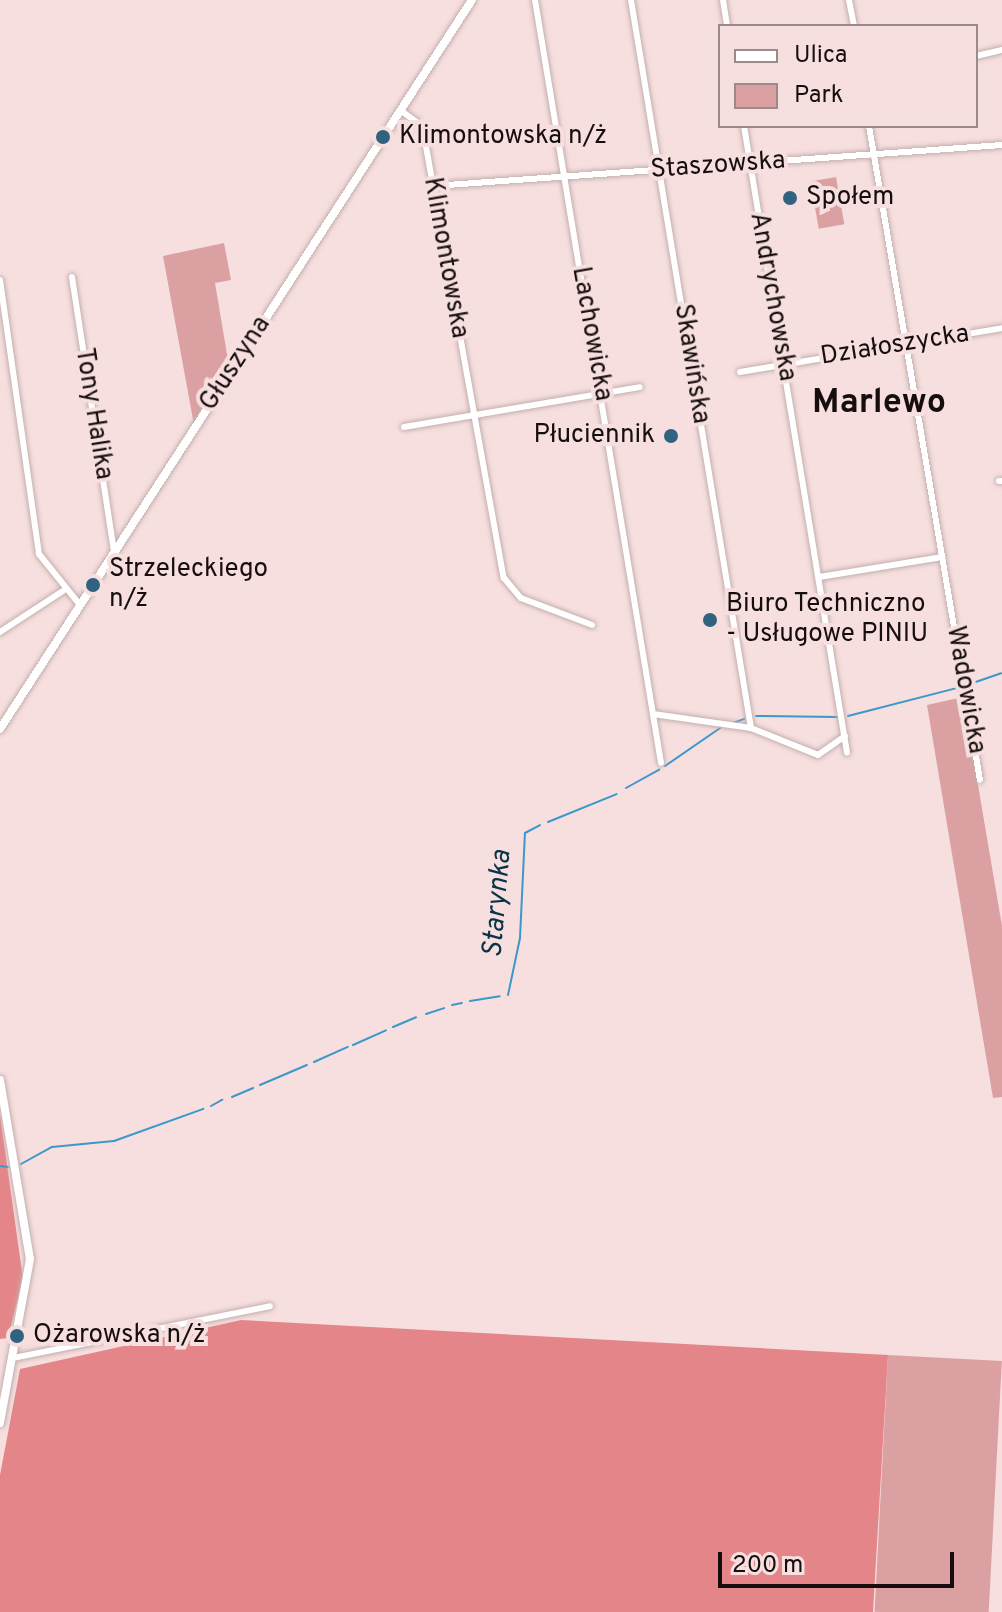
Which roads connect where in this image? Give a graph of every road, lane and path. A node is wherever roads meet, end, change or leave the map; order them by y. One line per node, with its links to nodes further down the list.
1 (472, 0): 10 (street, Głuszyna)
2 (535, 0): 17 (street, Lachowicka)
3 (631, 0): 16 (street, Skawińska)
4 (723, 0): 6 (street)
5 (849, 0): 7 (street)
6 (727, 24)
7 (854, 24)
8 (1002, 50): 9 (street)
9 (978, 56)
10 (400, 110): 18 (street, Klimontowska); 29 (street, Głuszyna)
11 (744, 128): 15 (street, Andrychowska)
12 (869, 128): 14 (street, Wadowicka)
13 (1002, 145): 14 (street, Staszowska)
14 (874, 154): 15 (street, Staszowska); 22 (street, Wadowicka)
15 (750, 163): 16 (street, Staszowska); 23 (street, Andrychowska)
16 (659, 170): 17 (street, Staszowska); 37 (street, Skawińska)
17 (565, 177): 18 (street, Staszowska); 26 (street, Lachowicka)
18 (433, 186): 27 (street, Klimontowska)
19 (72, 277): 29 (street, Tony Halika)
20 (0, 280): 32 (street)
21 (1002, 328): 22 (street, Działoszycka)
22 (906, 345): 23 (street, Działoszycka); 30 (street, Wadowicka)
23 (783, 364): 24 (street, Działoszycka); 31 (street, Andrychowska)
24 (740, 372)
25 (640, 387): 26 (street)
26 (601, 394): 27 (street); 36 (street, Lachowicka)
27 (471, 416): 28 (street); 34 (street, Klimontowska)
28 (404, 427)
29 (114, 551): 33 (street, Głuszyna)
30 (942, 557): 31 (street); 42 (street, Wadowicka)
31 (819, 577): 39 (street, Andrychowska)
32 (63, 591): 33 (street); 35 (street)
33 (80, 605): 38 (street, Głuszyna)
34 (592, 625)
35 (0, 632)
36 (653, 714): 37 (street); 41 (street, Lachowicka)
37 (751, 728): 39 (street)
38 (0, 729)
39 (845, 736): 40 (street, Andrychowska)
40 (847, 753)
41 (661, 763)
42 (980, 780)
43 (0, 1080): 45 (street)
44 (270, 1306): 45 (street)
45 (13, 1358): 46 (street)
46 (0, 1423)

